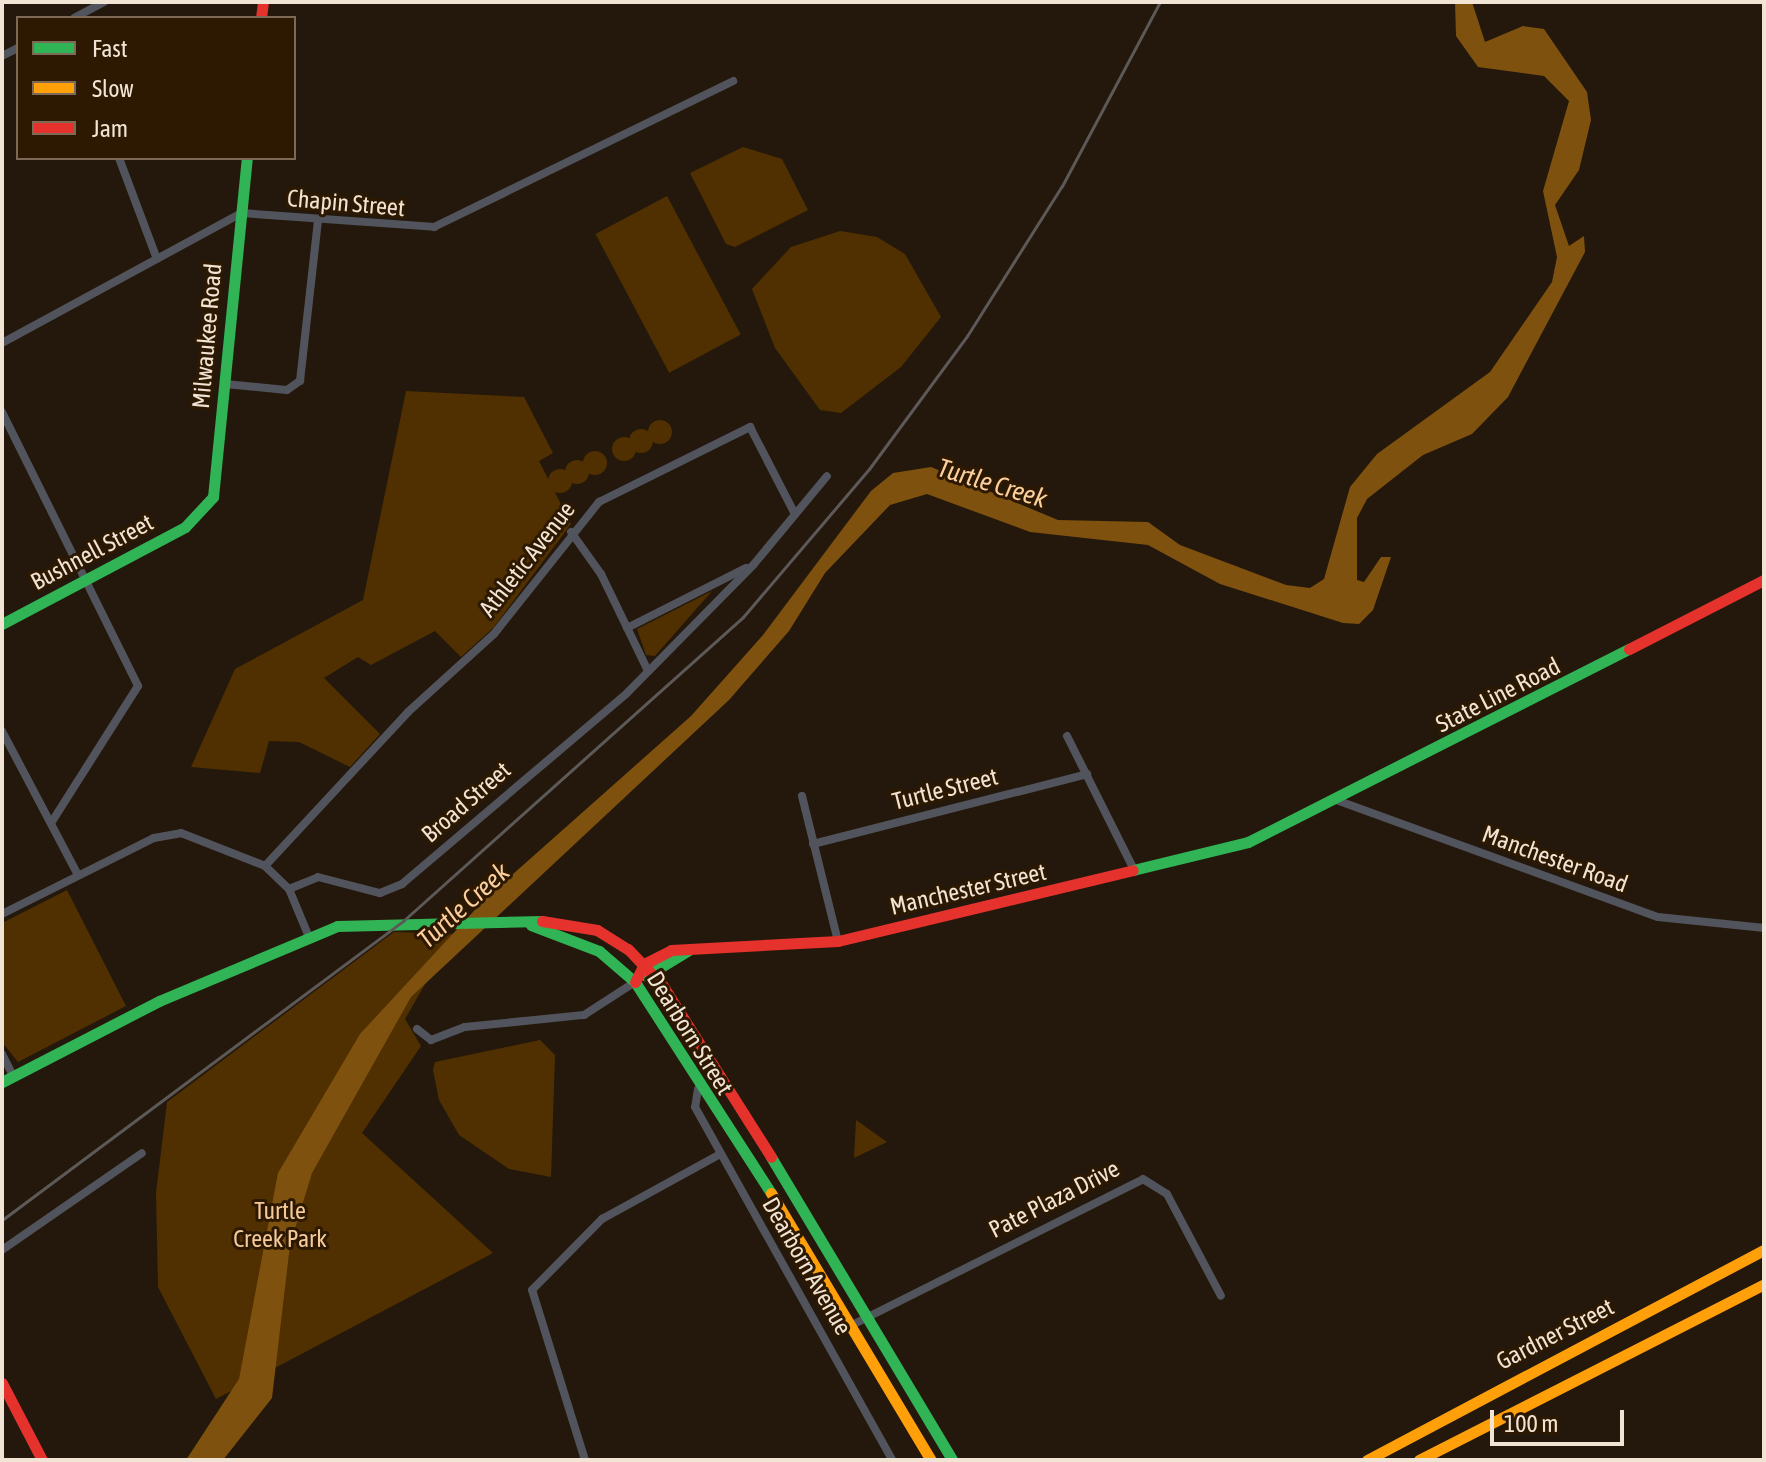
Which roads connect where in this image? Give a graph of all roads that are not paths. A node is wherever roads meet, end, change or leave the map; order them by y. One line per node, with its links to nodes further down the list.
1 (104, 2): 2 (street)
2 (78, 16)
3 (733, 81): 7 (street, Chapin Street)
4 (120, 160): 8 (street)
5 (247, 160): 6 (main road, Milwaukee Road)
6 (241, 213): 7 (street, Chapin Street); 8 (street); 10 (main road, Milwaukee Road)
7 (318, 221): 10 (street)
8 (157, 259): 9 (street)
9 (2, 343)
10 (225, 384): 14 (main road, Milwaukee Road)
11 (2, 412): 17 (street)
12 (827, 476): 13 (street)
13 (795, 514): 15 (street, Athletic Avenue); 16 (street, Broad Street)
14 (201, 515): 17 (main road, Bushnell Street)
15 (571, 532): 20 (street); 30 (street, Athletic Avenue)
16 (754, 564): 20 (street); 21 (street, Broad Street)
17 (89, 579): 19 (main road, Bushnell Street); 27 (street)
18 (1764, 580): 26 (main road, State Line Road)
19 (2, 624)
20 (627, 628): 21 (street)
21 (648, 671): 33 (street, Broad Street)
22 (2, 731): 27 (street)
23 (1067, 736): 24 (street)
24 (1087, 774): 29 (street, Turtle Street); 31 (street)
25 (802, 796): 29 (street)
26 (1339, 801): 28 (main road, State Line Road); 36 (street, Manchester Road)
27 (51, 823): 32 (street)
28 (1248, 842): 31 (main road, Manchester Street)
29 (813, 844): 38 (street)
30 (265, 866): 32 (street); 33 (street)
31 (1135, 873): 38 (main road, Manchester Street)
32 (78, 875): 34 (street)
33 (289, 889): 37 (street)
34 (2, 914)
35 (516, 921): 37 (main road); 40 (main road, Dearborn Street); 42 (main road, Dearborn Street)
36 (1764, 928)
37 (309, 937): 45 (main road)
38 (838, 941): 39 (main road, Manchester Street)
39 (694, 948): 40 (main road, Manchester Street); 41 (main road, Manchester Street)
40 (644, 964): 41 (main road, Dearborn Street); 42 (main road)
41 (653, 973): 42 (main road, Manchester Street); 53 (main road, Dearborn Street)
42 (635, 982): 43 (street); 46 (main road, Dearborn Street)
43 (417, 1029)
44 (2, 1054): 45 (street)
45 (8, 1079)
46 (698, 1089): 48 (street, Dearborn Avenue); 54 (main road, Dearborn Street)
47 (142, 1153): 49 (street)
48 (720, 1154): 57 (street); 58 (street, Dearborn Avenue)
49 (2, 1250)
50 (1764, 1250): 61 (main road, Gardner Street)
51 (1764, 1284): 62 (main road)
52 (1221, 1296): 53 (street, Pate Plaza Drive)
53 (871, 1315): 54 (street, Pate Plaza Drive); 60 (main road, Dearborn Street)
54 (854, 1324): 59 (main road, Dearborn Street)
55 (2, 1383): 56 (main road)
56 (42, 1460)
57 (585, 1460)
58 (892, 1460)
59 (931, 1460)
60 (952, 1460)
61 (1367, 1460)
62 (1419, 1460)

